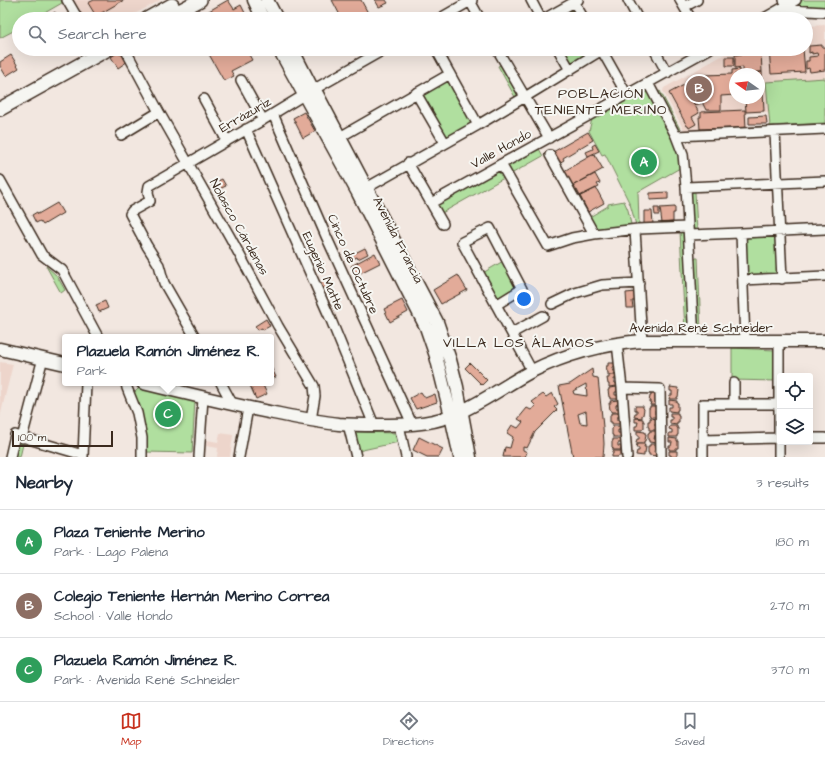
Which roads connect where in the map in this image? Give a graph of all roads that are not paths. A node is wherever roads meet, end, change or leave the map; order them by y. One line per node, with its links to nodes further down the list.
1 (67, 0): 14 (street)
2 (181, 0): 15 (highway)
3 (200, 0): 16 (highway)
4 (254, 0): 17 (main road)
5 (267, 0): 18 (main road)
6 (531, 0): 21 (street)
7 (628, 0): 24 (street)
8 (697, 0): 13 (street)
9 (796, 0): 12 (street)
10 (471, 1): 19 (street); 20 (street)
11 (576, 1): 22 (street); 23 (street)
12 (786, 3): 25 (street); 26 (street)
13 (682, 4)
14 (74, 12)
15 (160, 12)
16 (177, 12)
17 (260, 12)
18 (273, 12)
19 (451, 12)
20 (476, 12)
21 (538, 12)
22 (555, 12)
23 (581, 12)
24 (634, 12)
25 (773, 12)
26 (825, 12)
27 (81, 56): 50 (highway)
28 (95, 56): 51 (highway)
29 (129, 56): 52 (street, Nolasco Cárdenas)
30 (284, 56): 45 (main road, Avenida Francia)
31 (295, 56): 45 (main road, Avenida Francia)
32 (372, 56): 45 (street, Errázuriz)
33 (440, 56): 42 (street)
34 (501, 56): 48 (street)
35 (562, 56): 40 (street)
36 (592, 56): 40 (street)
37 (604, 56): 47 (street)
38 (658, 56): 41 (street)
39 (696, 56): 41 (street, Valle Hondo)
40 (570, 70): 48 (street)
41 (667, 73): 44 (street, Valle Hondo)
42 (450, 74): 46 (street); 55 (street)
43 (241, 80): 54 (street)
44 (648, 83): 47 (street, Valle Hondo); 60 (street)
45 (308, 92): 53 (street, Errázuriz); 61 (main road, Avenida Francia)
46 (416, 93): 61 (street); 64 (street)
47 (626, 95): 62 (street, Valle Hondo)
48 (525, 97): 55 (street); 62 (street)
49 (204, 99): 63 (street)
50 (0, 101)
51 (0, 109)
52 (159, 112): 59 (street); 66 (street, Nolasco Cárdenas)
53 (273, 114): 54 (street, Errázuriz); 117 (street, Cinco de Octubre)
54 (263, 120): 56 (street, Errázuriz)
55 (478, 125): 64 (street)
56 (246, 129): 63 (street, Errázuriz); 118 (street, Eugenio Matte)
57 (825, 129): 58 (street)
58 (775, 132): 60 (street); 71 (street)
59 (121, 135)
60 (676, 136): 72 (street)
61 (335, 138): 73 (main road, Avenida Francia); 73 (main road, Avenida Francia)
62 (549, 138): 68 (street, Valle Hondo)
63 (227, 141): 66 (street, Errázuriz)
64 (445, 143): 67 (street)
65 (550, 155): 81 (street)
66 (188, 162): 91 (street, Errázuriz); 115 (street, Nolasco Cárdenas)
67 (408, 163): 73 (street); 74 (street)
68 (501, 164): 74 (street, Valle Hondo); 81 (street)
69 (0, 180): 90 (street)
70 (825, 181): 71 (street)
71 (778, 183): 72 (street); 79 (street)
72 (686, 188): 78 (street)
73 (362, 190): 114 (main road, Avenida Francia)
74 (431, 203): 75 (street)
75 (443, 224)
76 (825, 228): 79 (street)
77 (635, 230): 78 (street); 81 (street); 85 (street)
78 (688, 231): 80 (street); 93 (street)
79 (780, 231): 80 (street); 83 (street)
80 (741, 233): 84 (street)
81 (594, 234)
82 (825, 276): 83 (street)
83 (782, 279): 84 (street)
84 (743, 280): 94 (street)
85 (639, 283): 86 (street); 92 (street)
86 (552, 304)
87 (496, 305): 87 (street); 89 (street)
88 (543, 316): 89 (street)
89 (512, 333): 101 (street)
90 (96, 334)
91 (193, 334)
92 (642, 341): 93 (main road, Avenida René Schneider); 97 (main road, Avenida René Schneider)
93 (694, 341): 94 (main road, Avenida René Schneider)
94 (745, 341): 95 (main road, Avenida René Schneider)
95 (779, 341): 96 (main road, Avenida René Schneider); 102 (street)
96 (825, 341)
97 (617, 343): 101 (main road, Avenida René Schneider); 108 (street)
98 (0, 349): 99 (main road)
99 (43, 358): 100 (main road); 120 (street)
100 (62, 363)
101 (532, 371): 114 (main road, Avenida René Schneider)
102 (779, 373)
103 (734, 383): 110 (street)
104 (86, 386): 126 (street)
105 (127, 386): 128 (street)
106 (155, 386): 109 (main road, Avenida René Schneider)
107 (223, 386): 112 (street)
108 (622, 388): 135 (street); 136 (street)
109 (203, 398): 112 (main road, Avenida René Schneider); 129 (street)
110 (734, 404): 111 (street); 124 (street)
111 (777, 404)
112 (234, 405): 113 (main road, Avenida René Schneider)
113 (248, 408): 115 (main road, Avenida René Schneider); 130 (street)
114 (457, 413): 117 (main road, Avenida René Schneider); 133 (main road, Avenida Francia); 134 (main road, Avenida Francia)
115 (311, 420): 116 (main road, Avenida René Schneider)
116 (348, 424): 118 (main road, Avenida René Schneider); 131 (street)
117 (412, 424): 119 (main road, Avenida René Schneider)
118 (374, 425): 119 (main road, Avenida René Schneider)
119 (399, 425): 132 (street)
120 (19, 436): 126 (street); 127 (street)
121 (777, 438): 124 (street)
122 (813, 438): 123 (street)
123 (825, 438)
124 (703, 440): 137 (street)
125 (779, 445): 138 (street)
126 (83, 456)
127 (10, 457)
128 (142, 457)
129 (199, 457)
130 (239, 457)
131 (356, 457)
132 (406, 457)
133 (460, 457)
134 (470, 457)
135 (627, 457)
136 (661, 457)
137 (703, 457)
138 (779, 457)

